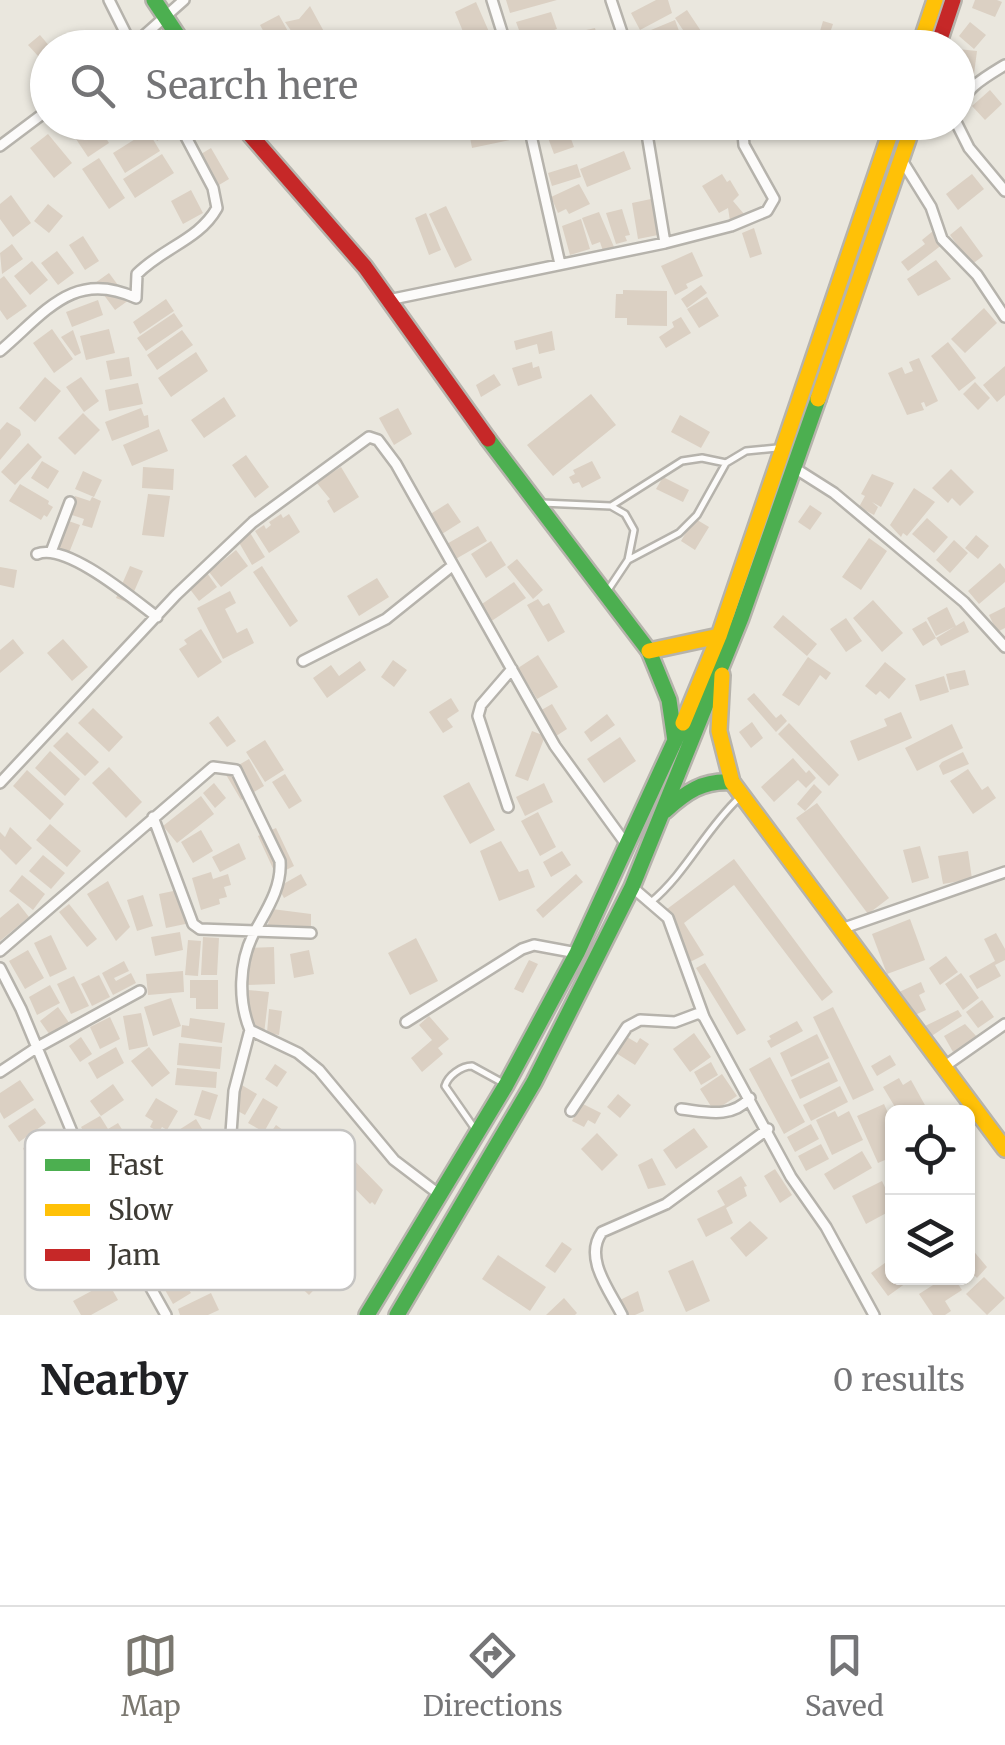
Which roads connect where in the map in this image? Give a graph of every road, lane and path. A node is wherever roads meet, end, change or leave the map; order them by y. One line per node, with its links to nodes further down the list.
1 (109, 0): 9 (street)
2 (154, 0): 8 (main road)
3 (184, 0): 8 (street)
4 (492, 0): 12 (street)
5 (611, 0): 13 (street)
6 (935, 0): 14 (main road)
7 (953, 0): 15 (main road)
8 (164, 16): 10 (street); 11 (main road)
9 (124, 30)
10 (150, 30)
11 (174, 30)
12 (502, 30)
13 (621, 30)
14 (925, 30)
15 (944, 30)
16 (1005, 65): 17 (street)
17 (975, 86)
18 (30, 124): 27 (street)
19 (188, 140): 34 (street)
20 (255, 140): 32 (main road)
21 (532, 140): 31 (street)
22 (649, 140): 30 (street)
23 (744, 140): 30 (street)
24 (888, 140): 35 (main road)
25 (908, 140): 28 (main road)
26 (965, 140): 29 (street)
27 (0, 146)
28 (902, 160): 33 (street); 37 (main road)
29 (1005, 191)
30 (665, 243): 31 (street)
31 (560, 264): 32 (street)
32 (388, 300): 39 (main road)
33 (1005, 317)
34 (0, 352)
35 (785, 447): 36 (lane); 47 (main road)
36 (726, 463): 40 (lane); 43 (lane)
37 (792, 467): 48 (street); 51 (main road)
38 (70, 502): 41 (street)
39 (534, 503): 40 (lane); 45 (main road)
40 (611, 506): 43 (lane)
41 (51, 552): 42 (street); 46 (street)
42 (37, 554)
43 (628, 560): 45 (lane)
44 (452, 566): 46 (street); 50 (street); 52 (street)
45 (605, 595): 49 (main road)
46 (156, 617): 54 (street)
47 (719, 636): 49 (main road); 53 (main road)
48 (1005, 647)
49 (649, 651): 53 (main road)
50 (302, 661)
51 (723, 666): 55 (main road); 57 (main road)
52 (512, 669): 56 (street); 59 (street)
53 (675, 741): 59 (main road)
54 (0, 783)
55 (737, 789): 57 (main road); 62 (lane); 63 (main road)
56 (508, 807)
57 (664, 811): 61 (main road)
58 (153, 818): 64 (street); 64 (street); 66 (street)
59 (627, 846): 67 (main road)
60 (1003, 876): 63 (street)
61 (632, 887): 62 (street); 90 (main road)
62 (650, 902): 70 (street)
63 (841, 930): 75 (main road)
64 (255, 931): 65 (street); 73 (street)
65 (311, 933)
66 (0, 950)
67 (577, 953): 71 (street); 77 (main road)
68 (0, 968): 74 (street)
69 (140, 991): 74 (street)
70 (704, 1017): 78 (street); 80 (street)
71 (406, 1022)
72 (1005, 1024): 75 (street)
73 (250, 1030): 83 (street); 86 (street)
74 (36, 1048): 76 (street); 82 (street)
75 (945, 1066): 85 (main road)
76 (0, 1072)
77 (506, 1085): 84 (main road); 84 (lane)
78 (750, 1098): 79 (street); 81 (street)
79 (681, 1109)
80 (571, 1111)
81 (768, 1129): 91 (street); 92 (street)
82 (71, 1130)
83 (231, 1130)
84 (476, 1131): 86 (main road)
85 (1005, 1149)
86 (440, 1195): 89 (main road)
87 (150, 1290): 88 (street)
88 (166, 1315)
89 (367, 1315)
90 (397, 1315)
91 (622, 1315)
92 (874, 1315)

